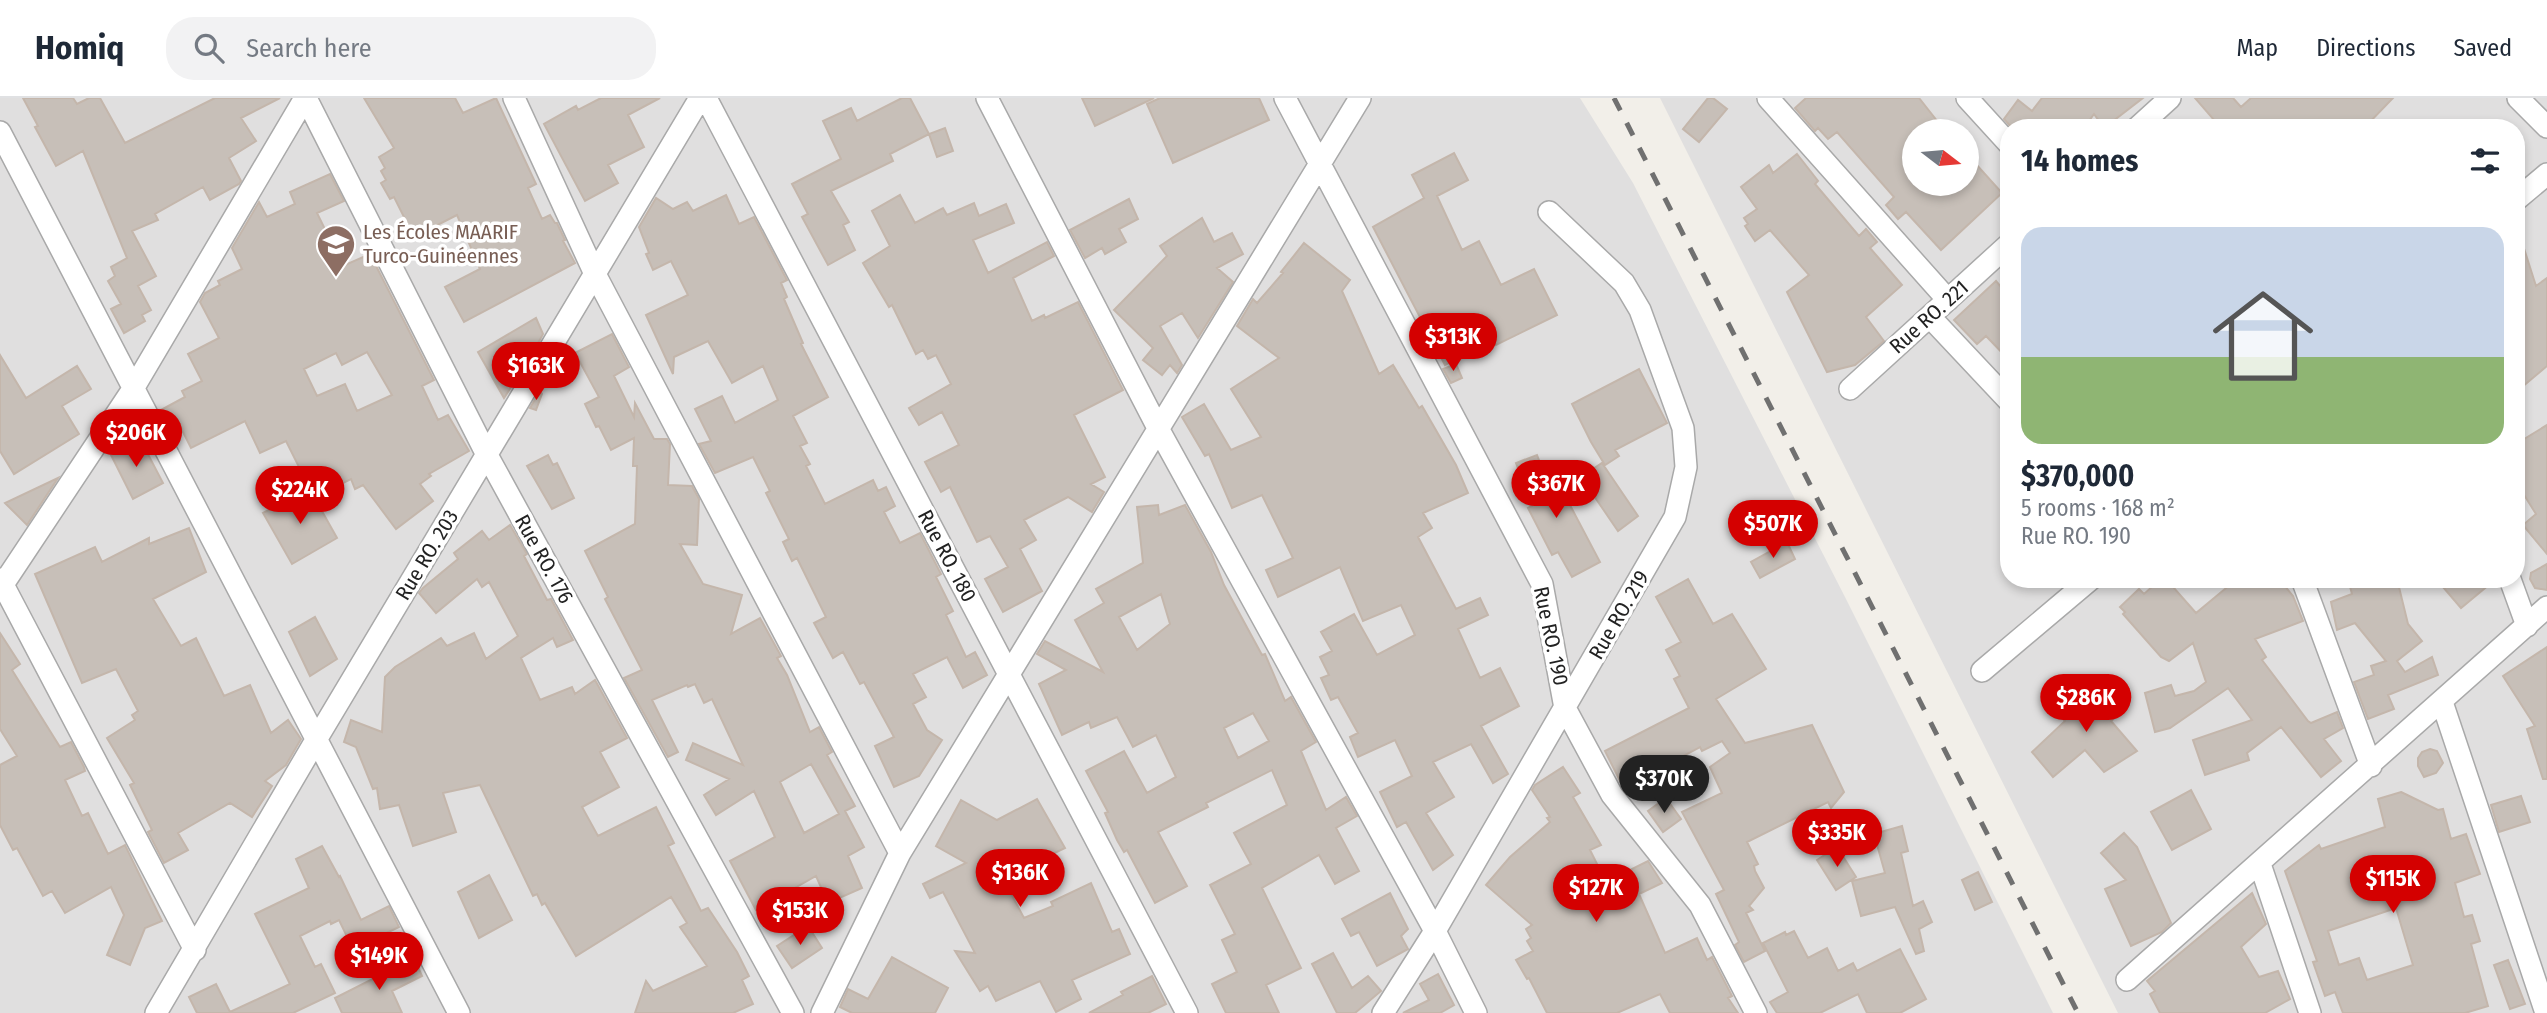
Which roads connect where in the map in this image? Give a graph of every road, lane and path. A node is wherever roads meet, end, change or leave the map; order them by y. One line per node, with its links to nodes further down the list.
1 (305, 98): 24 (street); 28 (street, Rue RO. 176)
2 (514, 98): 21 (street)
3 (700, 98): 21 (street, Rue RO. 203)
4 (706, 98): 36 (street, Rue RO. 180)
5 (987, 98): 27 (street)
6 (1285, 98): 16 (street, Rue RO. 190)
7 (1360, 98): 16 (street)
8 (1768, 98): 22 (street)
9 (1967, 98): 15 (street)
10 (2518, 98): 13 (street)
11 (2158, 102): 12 (street)
12 (2144, 119)
13 (2547, 127)
14 (0, 132): 24 (street)
15 (2000, 134)
16 (1321, 166): 27 (street); 38 (street, Rue RO. 190)
17 (2547, 174): 18 (street)
18 (2525, 192)
19 (1549, 212): 38 (street, Rue RO. 219)
20 (2000, 252): 22 (street, Rue RO. 221)
21 (595, 274): 28 (street, Rue RO. 203); 41 (street)
22 (1948, 300): 23 (street, Rue RO. 221)
23 (1930, 317): 25 (street, Rue RO. 221); 26 (street)
24 (133, 389): 29 (street); 39 (street)
25 (1850, 389)
26 (2000, 391)
27 (1159, 430): 36 (street); 43 (street)
28 (487, 455): 39 (street, Rue RO. 203); 48 (street, Rue RO. 176)
29 (1, 585): 44 (street)
30 (2080, 588): 35 (street)
31 (2305, 588): 40 (street)
32 (2513, 588): 34 (street)
33 (2547, 607): 34 (street)
34 (2526, 626): 37 (street)
35 (1982, 671)
36 (1009, 675): 41 (street); 50 (street, Rue RO. 180)
37 (2442, 702): 40 (street); 55 (street)
38 (1565, 708): 43 (street, Rue RO. 219); 53 (street, Rue RO. 190)
39 (316, 740): 44 (street, Rue RO. 203); 47 (street)
40 (2371, 766): 42 (street)
41 (900, 853): 49 (street)
42 (2260, 864): 45 (street); 54 (street)
43 (1435, 930): 51 (street, Rue RO. 219); 52 (street)
44 (195, 950): 46 (street, Rue RO. 203)
45 (2127, 979)
46 (156, 1013)
47 (458, 1013)
48 (793, 1013)
49 (822, 1013)
50 (1187, 1013)
51 (1383, 1013)
52 (1476, 1013)
53 (1756, 1013)
54 (2310, 1013)
55 (2546, 1013)

